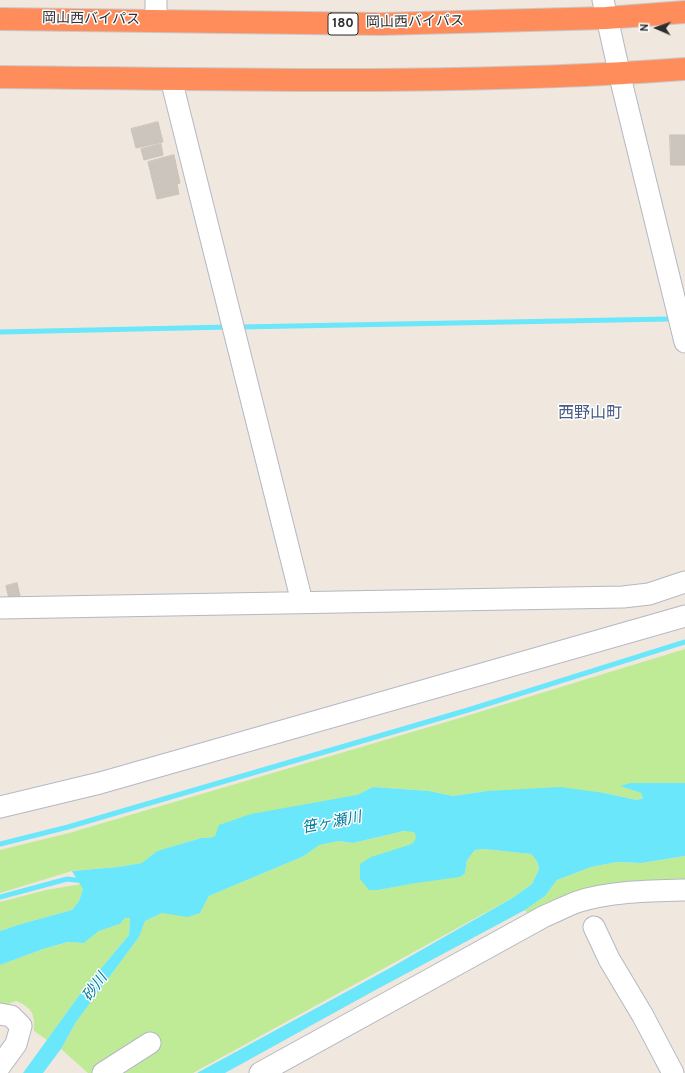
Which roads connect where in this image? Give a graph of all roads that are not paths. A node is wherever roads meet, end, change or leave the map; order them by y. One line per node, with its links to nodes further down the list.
1 (604, 9): 2 (highway, 岡山西バイパス / 180); 3 (highway, 岡山西バイパス / 180); 6 (street)
2 (156, 10): 4 (highway, 岡山西バイパス / 180)
3 (685, 12)
4 (0, 19)
5 (685, 69): 6 (highway)
6 (619, 73): 8 (highway); 9 (street)
7 (0, 77): 8 (highway)
8 (171, 79): 11 (street)
9 (685, 342)
10 (685, 582): 11 (street)
11 (302, 602): 12 (street)
12 (0, 608)
13 (685, 616): 14 (street)
14 (0, 807)
15 (685, 890): 21 (street)
16 (594, 927): 22 (street)
17 (0, 1014): 19 (street)
18 (150, 1043): 20 (street)
19 (0, 1066)
20 (103, 1073)
21 (260, 1073)
22 (673, 1073)

